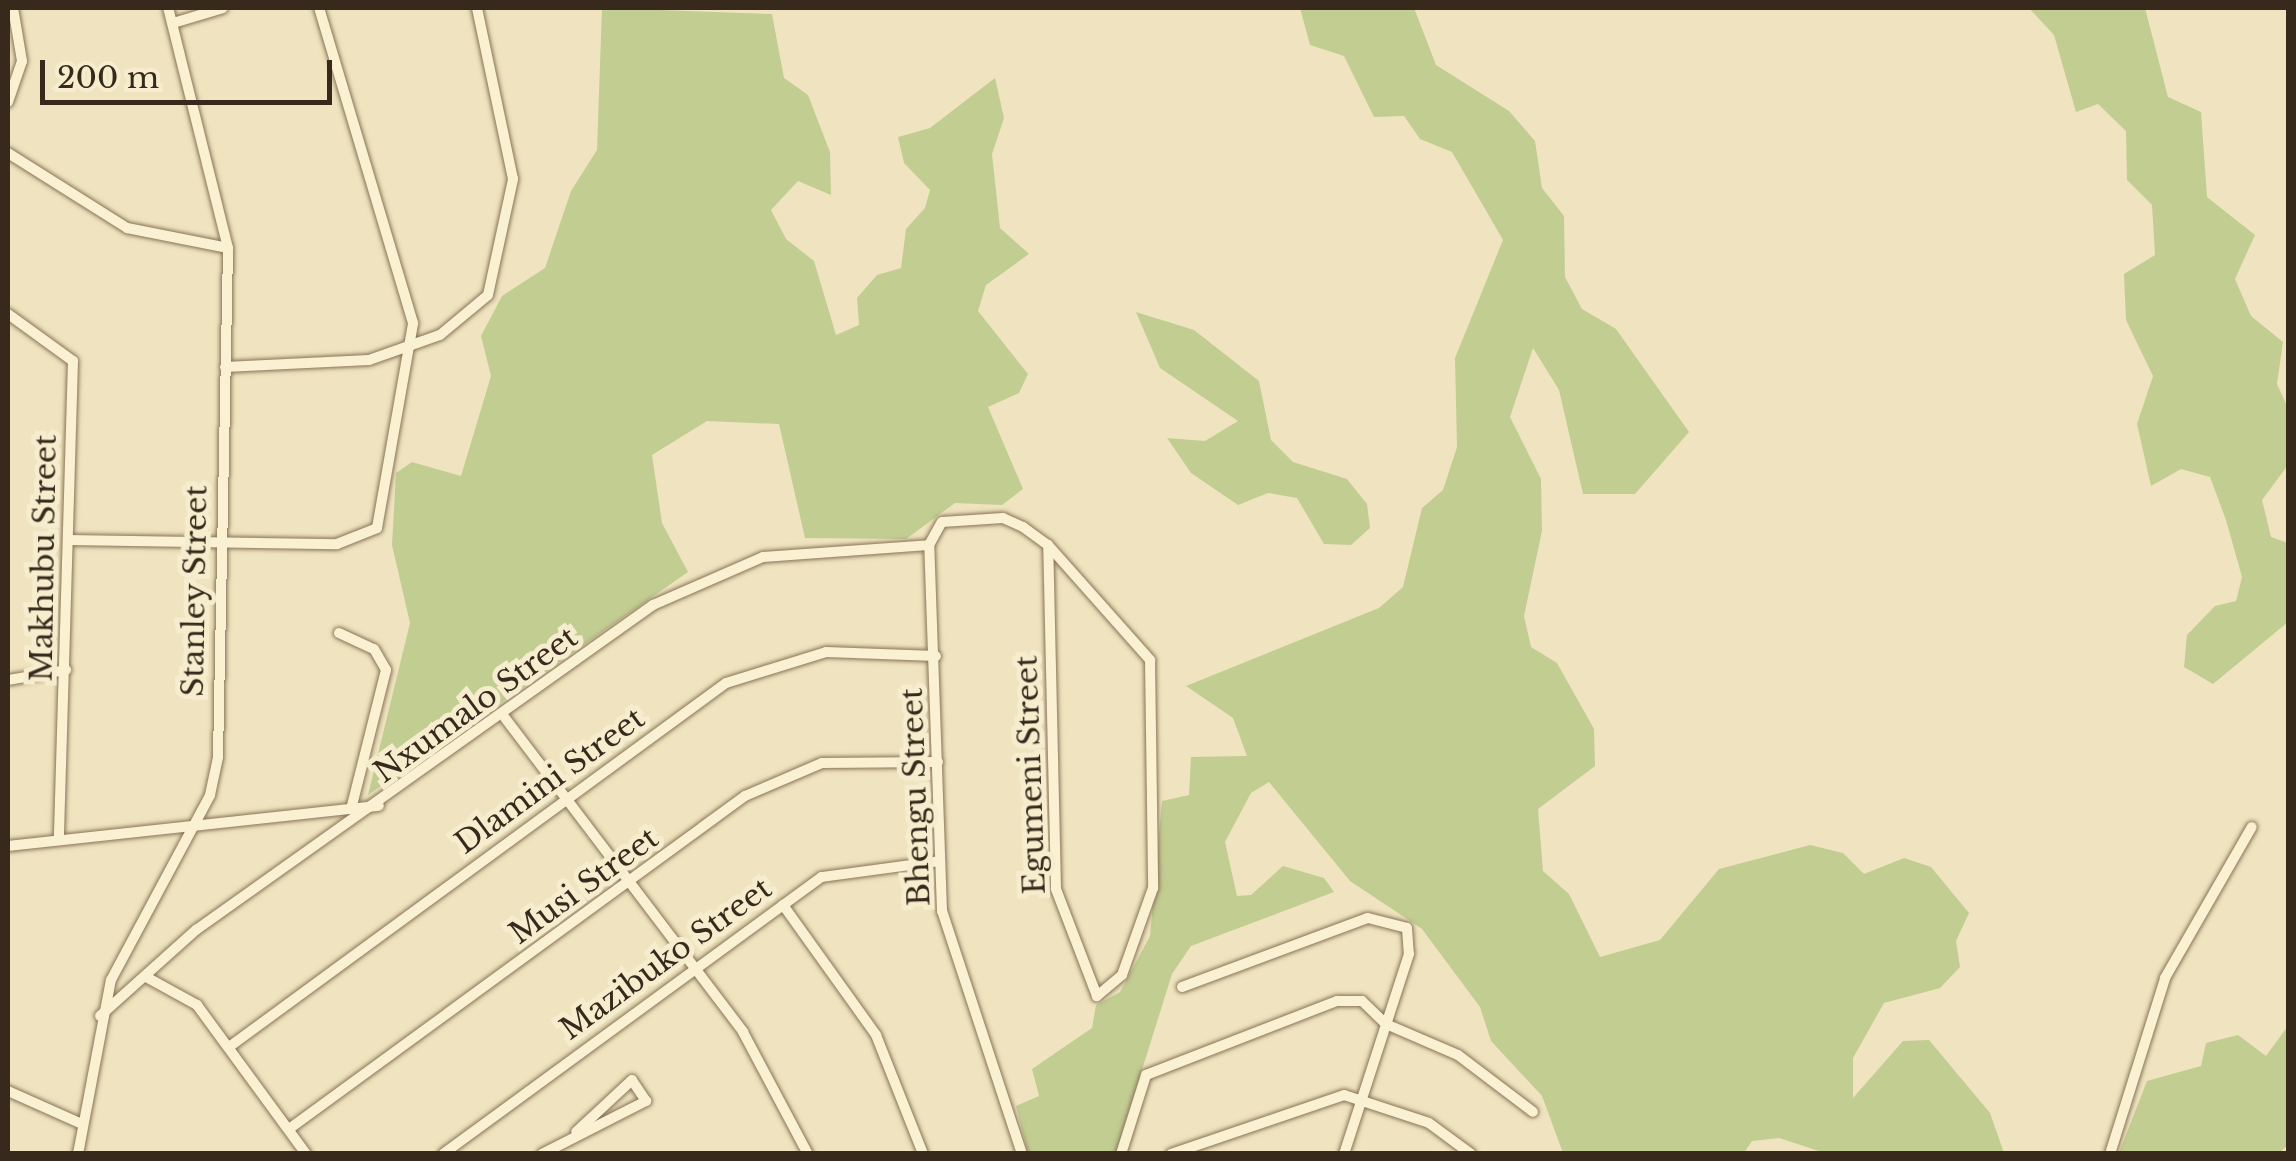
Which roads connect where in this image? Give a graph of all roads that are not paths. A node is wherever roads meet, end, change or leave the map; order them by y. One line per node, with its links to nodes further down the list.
1 (13, 8): 7 (street)
2 (168, 8): 6 (street, Stanley Street)
3 (223, 8): 6 (street)
4 (319, 8): 11 (street)
5 (477, 8): 11 (street)
6 (173, 23): 9 (street, Stanley Street)
7 (8, 102)
8 (8, 153): 9 (street)
9 (228, 248): 12 (street, Stanley Street)
10 (8, 314): 13 (street, Makhubu Street)
11 (412, 346): 12 (street); 14 (street)
12 (224, 366): 14 (street, Stanley Street)
13 (68, 540): 14 (street); 19 (street, Makhubu Street)
14 (221, 540): 26 (street, Stanley Street)
15 (929, 545): 16 (street); 18 (street, Bhengu Street); 21 (street, Nxumalo Street)
16 (1048, 545): 16 (street, Egumeni Street)
17 (338, 633): 25 (street)
18 (936, 656): 22 (street, Bhengu Street); 23 (street, Dlamini Street)
19 (66, 670): 20 (street); 28 (street, Makhubu Street)
20 (8, 680)
21 (505, 718): 23 (street); 24 (street, Nxumalo Street)
22 (938, 762): 30 (street, Bhengu Street); 31 (street, Musi Street)
23 (572, 796): 31 (street); 38 (street, Dlamini Street)
24 (380, 806): 25 (street); 34 (street, Nxumalo Street)
25 (351, 809): 26 (street)
26 (191, 824): 28 (street); 36 (street, Stanley Street)
27 (2252, 827): 58 (street)
28 (59, 837): 29 (street)
29 (8, 846)
30 (940, 862): 32 (street, Mazibuko Street); 53 (street, Bhengu Street)
31 (632, 884): 33 (street); 45 (street, Musi Street)
32 (783, 905): 33 (street, Mazibuko Street); 52 (street)
33 (693, 967): 49 (street, Mazibuko Street); 51 (street)
34 (148, 978): 36 (street, Nxumalo Street); 38 (street)
35 (1182, 987): 37 (street)
36 (99, 1016): 44 (street, Stanley Street)
37 (1386, 1024): 40 (street); 42 (street); 54 (street)
38 (230, 1047): 45 (street)
39 (8, 1091): 44 (street)
40 (1362, 1100): 55 (street); 56 (street); 57 (street)
41 (598, 1104): 43 (street); 43 (street); 46 (street)
42 (1533, 1112)
43 (610, 1122): 46 (street)
44 (82, 1124): 47 (street, Stanley Street)
45 (289, 1130): 48 (street)
46 (576, 1132): 50 (street)
47 (78, 1154)
48 (306, 1154)
49 (443, 1154)
50 (542, 1154)
51 (808, 1154)
52 (923, 1154)
53 (1022, 1154)
54 (1121, 1154)
55 (1170, 1154)
56 (1344, 1154)
57 (1471, 1154)
58 (2110, 1154)

